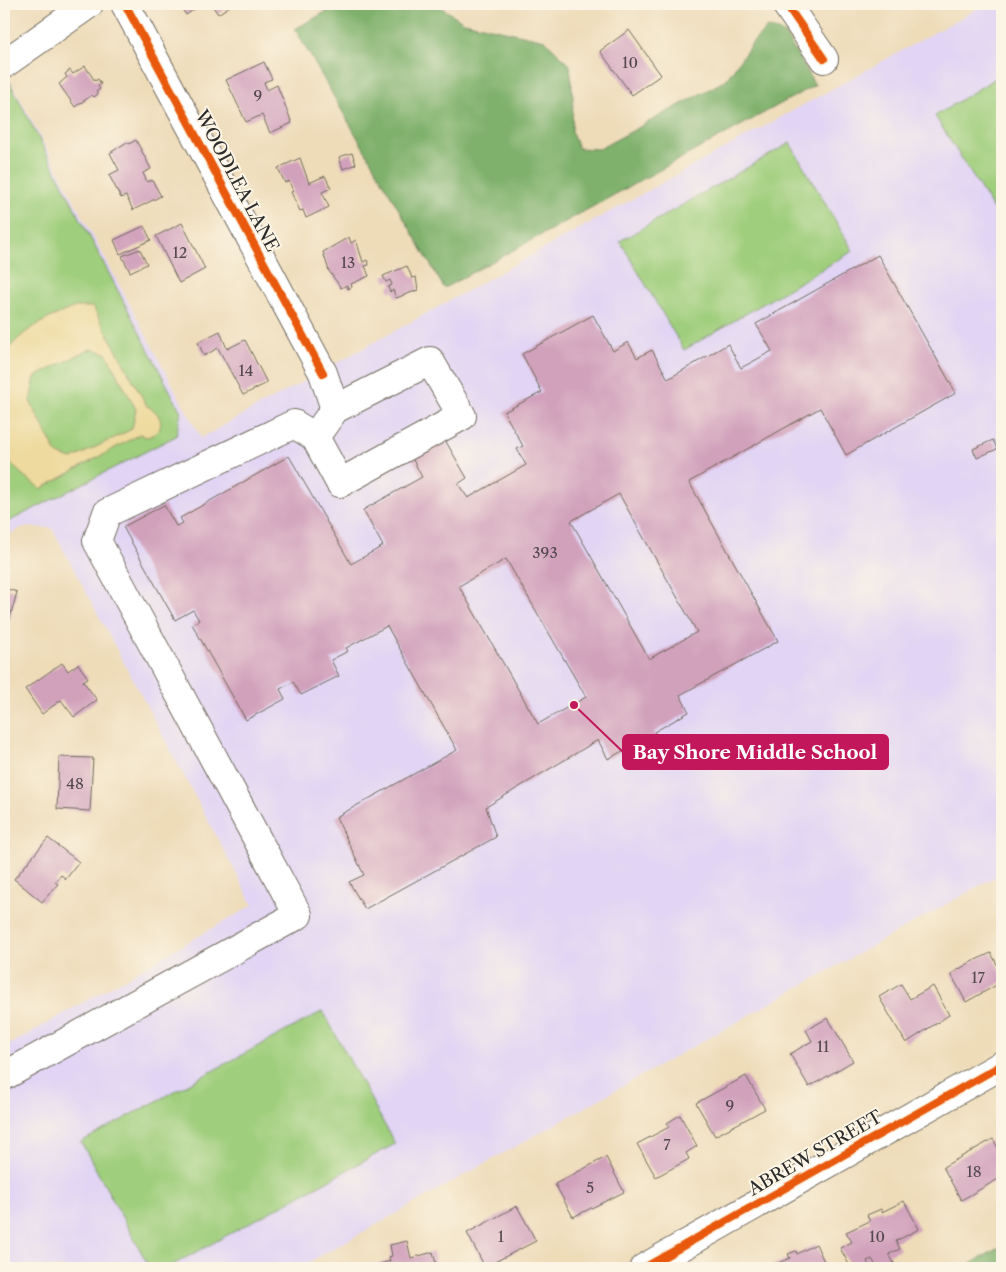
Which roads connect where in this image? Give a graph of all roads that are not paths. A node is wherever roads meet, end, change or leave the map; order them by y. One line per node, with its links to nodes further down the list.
1 (89, 4): 5 (street)
2 (125, 4): 6 (street, WOODLEA LANE)
3 (786, 4): 4 (street)
4 (824, 59)
5 (4, 64)
6 (335, 410): 7 (street); 7 (street)
7 (315, 437): 9 (street)
8 (1002, 1065): 10 (street, ABREW STREET)
9 (4, 1076)
10 (644, 1268)

